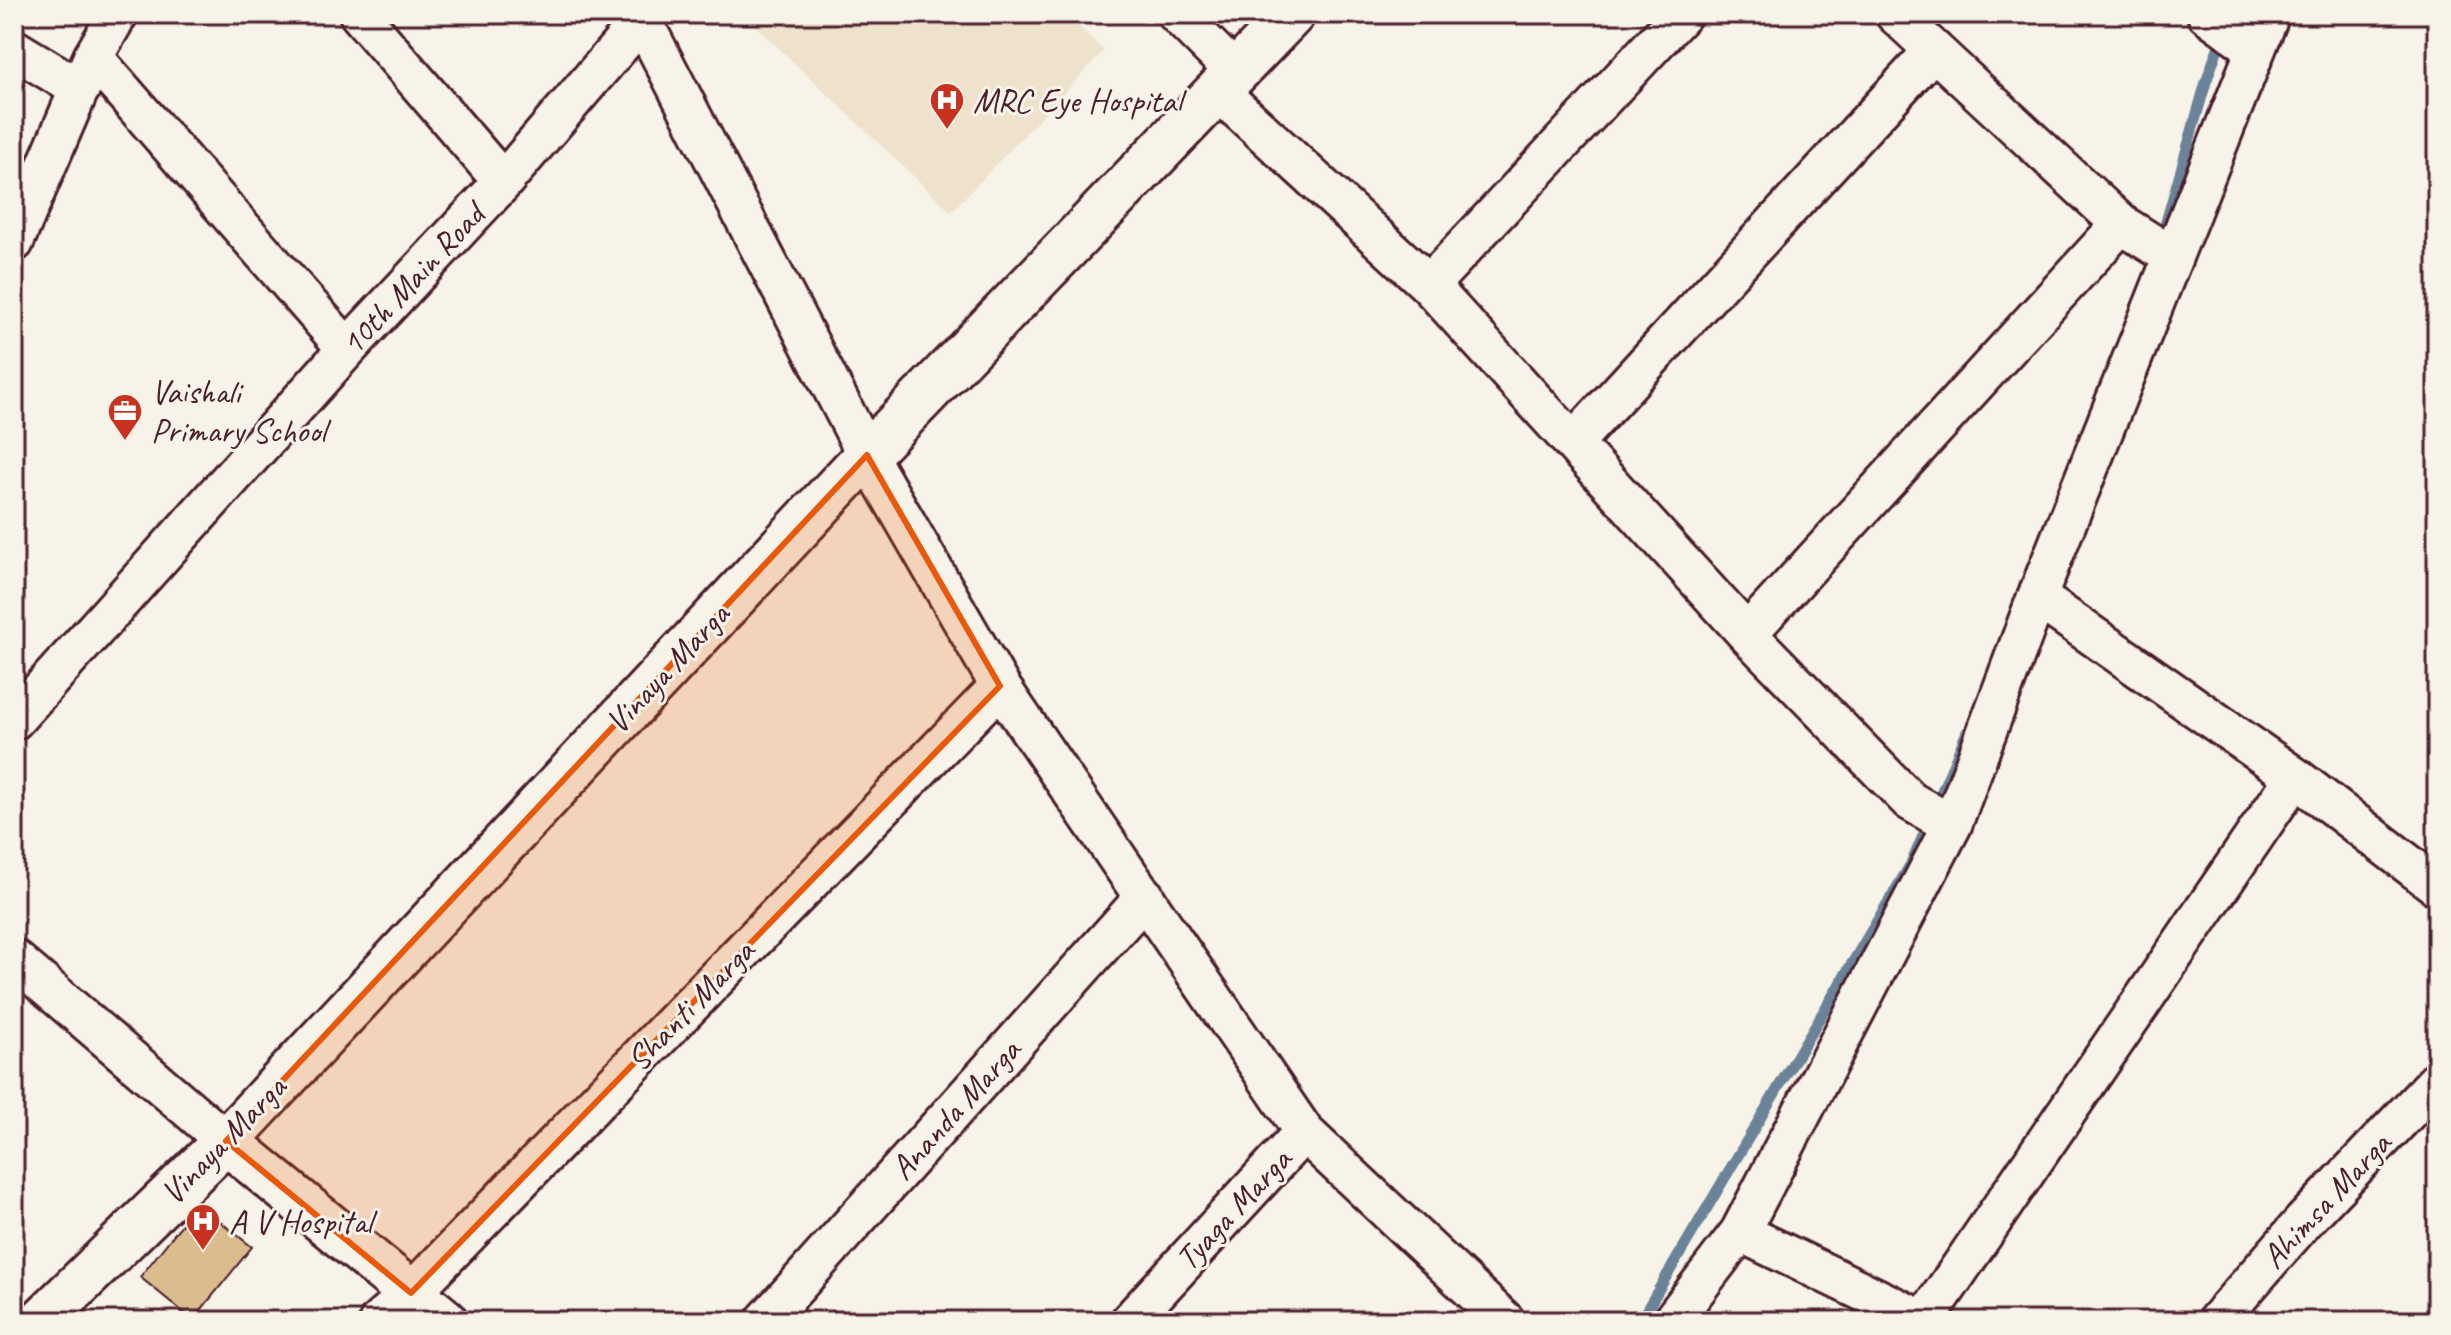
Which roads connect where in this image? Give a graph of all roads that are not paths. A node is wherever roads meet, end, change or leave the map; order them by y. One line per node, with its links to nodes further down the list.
1 (118, 14): 12 (street)
2 (359, 14): 14 (street)
3 (1177, 14): 13 (street)
4 (1292, 14): 13 (street, Vinaya Marga)
5 (1682, 14): 17 (street)
6 (1895, 14): 11 (street)
7 (643, 15): 14 (street, 10th Main Road); 20 (street)
8 (2210, 17): 9 (street)
9 (2257, 33): 15 (street)
10 (14, 49): 12 (street)
11 (1934, 50): 15 (street); 19 (street)
12 (87, 73): 16 (street); 18 (street)
13 (1227, 82): 17 (street); 20 (street, Vinaya Marga)
14 (503, 182): 18 (street, 10th Main Road)
15 (2148, 241): 21 (street); 22 (street)
16 (14, 242)
17 (1429, 285): 19 (street)
18 (347, 349): 24 (street, 10th Main Road)
19 (1573, 443): 22 (street)
20 (867, 455): 23 (street); 32 (street, Vinaya Marga)
21 (2037, 597): 25 (street); 26 (street)
22 (1747, 634): 26 (street)
23 (1000, 686): 28 (street); 34 (street, Shanti Marga)
24 (14, 720)
25 (2295, 777): 27 (street); 41 (street)
26 (1933, 814): 33 (street)
27 (2437, 886)
28 (1145, 897): 31 (street); 38 (street, Ananda Marga)
29 (14, 959): 32 (street)
30 (2437, 1081): 42 (street, Ahimsa Marga)
31 (1304, 1132): 35 (street); 39 (street, Tyaga Marga)
32 (226, 1141): 34 (street); 36 (street, Vinaya Marga)
33 (1740, 1232): 40 (street); 41 (street)
34 (395, 1307): 37 (street)
35 (1495, 1318)
36 (41, 1321)
37 (445, 1321)
38 (765, 1321)
39 (1130, 1321)
40 (1672, 1321)
41 (1924, 1321)
42 (2217, 1321)

